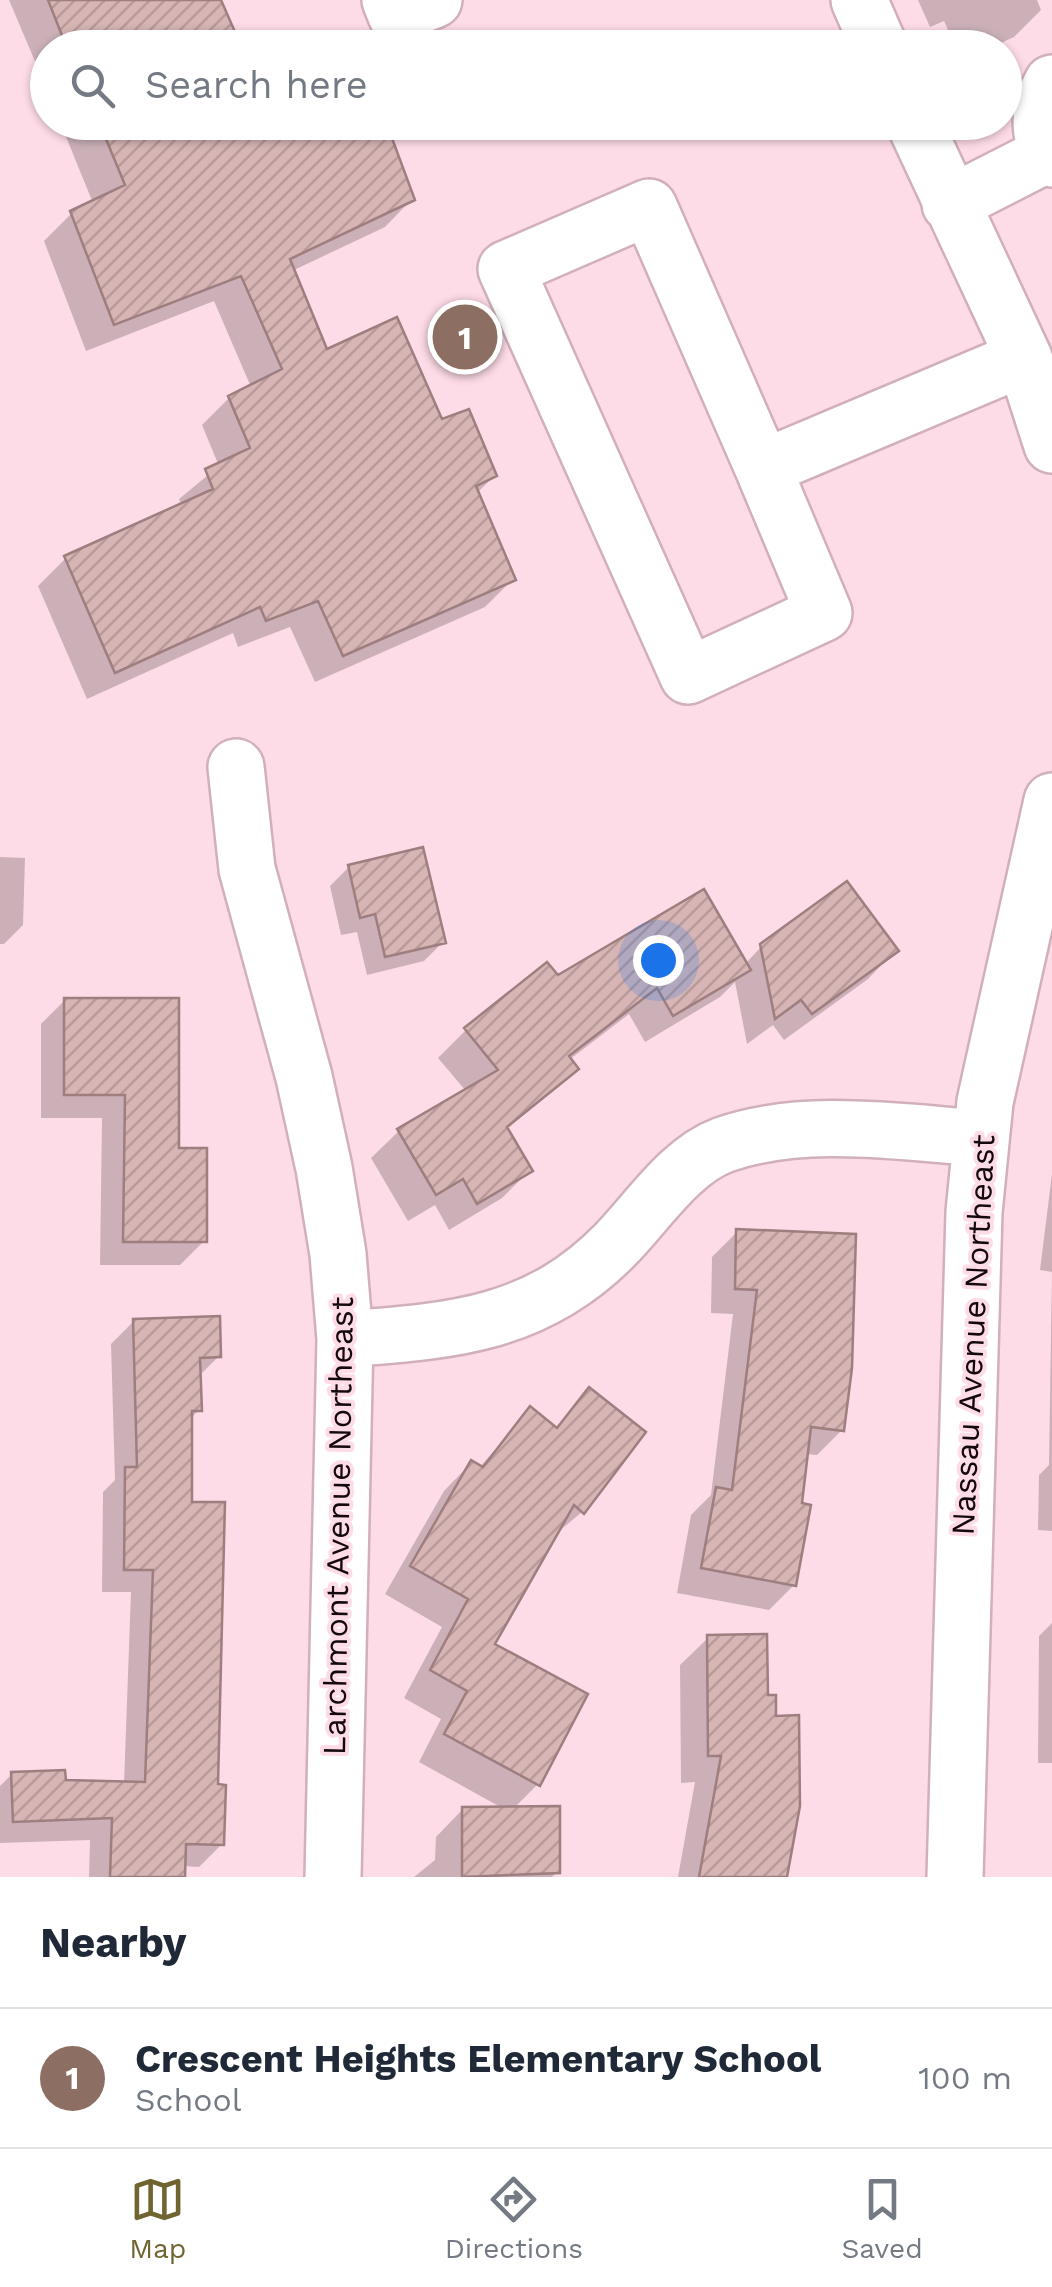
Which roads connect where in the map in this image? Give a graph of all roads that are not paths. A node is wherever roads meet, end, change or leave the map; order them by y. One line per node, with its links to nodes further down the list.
1 (390, 0): 2 (street)
2 (434, 0)
3 (859, 0): 4 (street)
4 (872, 30)
5 (1052, 83): 7 (street)
6 (922, 140): 8 (street)
7 (1050, 157): 8 (street)
8 (950, 204): 9 (street)
9 (1024, 358): 10 (street); 11 (street)
10 (1052, 445)
11 (763, 468): 11 (street)
12 (236, 768): 15 (street, Larchmont Avenue Northeast)
13 (1052, 801): 14 (street, Nassau Avenue Northeast)
14 (981, 1138): 15 (street); 17 (street, Nassau Avenue Northeast)
15 (345, 1339): 16 (street, Larchmont Avenue Northeast)
16 (333, 1877)
17 (955, 1877)

